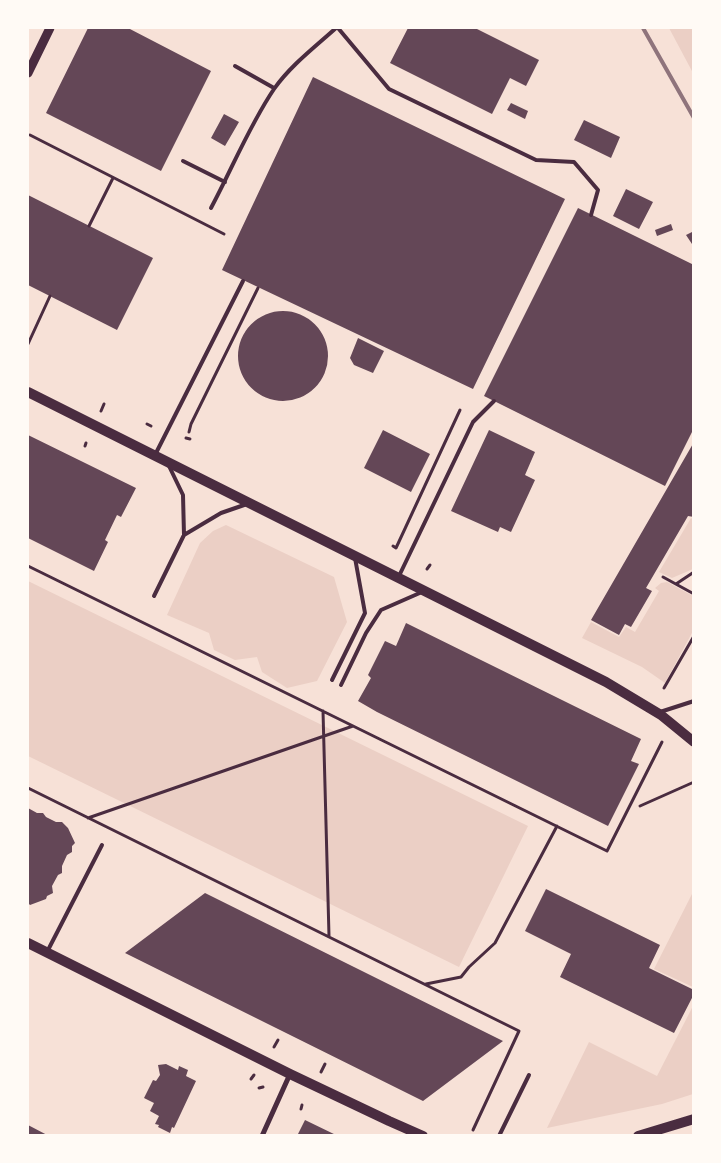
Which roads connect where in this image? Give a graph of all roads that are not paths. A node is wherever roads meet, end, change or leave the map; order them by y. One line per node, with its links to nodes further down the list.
1 (50, 28): 4 (street)
2 (337, 28): 5 (lane); 9 (lane)
3 (235, 66): 5 (lane)
4 (28, 73)
5 (274, 88): 7 (lane)
6 (183, 161): 7 (lane)
7 (225, 182): 8 (lane)
8 (211, 208)
9 (591, 215)
10 (244, 281): 13 (lane)
11 (28, 392): 13 (main road)
12 (494, 401): 18 (lane)
13 (155, 456): 14 (main road)
14 (167, 462): 15 (main road); 16 (lane)
15 (250, 504): 16 (lane); 17 (main road)
16 (184, 535): 20 (lane)
17 (355, 556): 18 (main road); 21 (lane)
18 (398, 578): 19 (main road)
19 (424, 591): 22 (lane); 24 (main road)
20 (154, 596)
21 (332, 680)
22 (341, 685)
23 (694, 701): 24 (lane)
24 (656, 713): 25 (main road)
25 (694, 742)
26 (102, 845): 28 (lane)
27 (28, 943): 28 (main road)
28 (47, 953): 29 (main road)
29 (290, 1074): 32 (street); 33 (main road)
30 (529, 1075): 34 (lane)
31 (694, 1119): 35 (main road)
32 (262, 1136)
33 (423, 1136)
34 (499, 1136)
35 (638, 1136)

